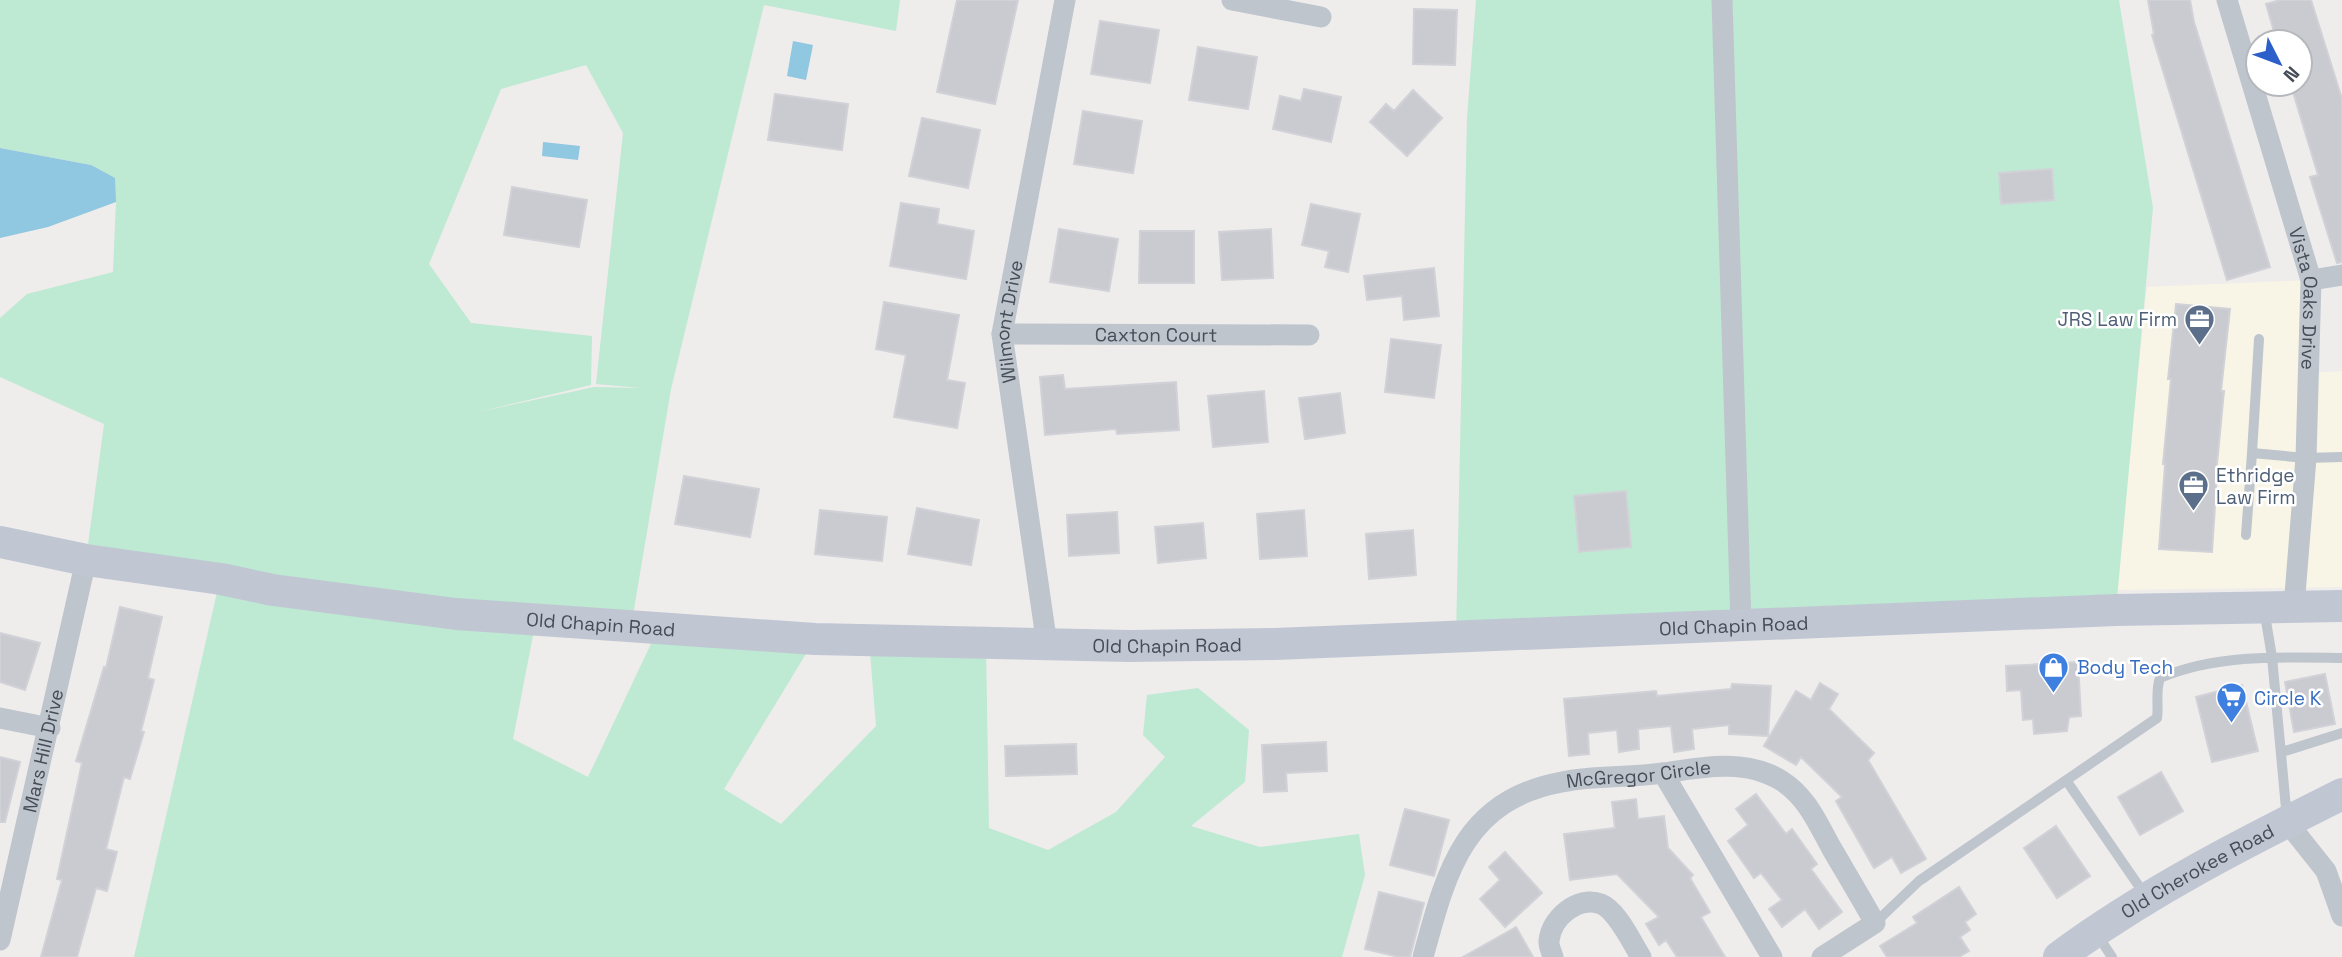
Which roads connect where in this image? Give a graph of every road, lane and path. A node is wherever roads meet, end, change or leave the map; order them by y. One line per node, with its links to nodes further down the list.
1 (1065, 0): 8 (street, Wilmont Drive)
2 (1232, 0): 5 (street)
3 (1721, 0): 19 (street)
4 (2227, 0): 7 (street, Vista Oaks Drive)
5 (1321, 17)
6 (2342, 275): 7 (street)
7 (2311, 280): 13 (street, Vista Oaks Drive)
8 (1002, 334): 9 (street, Caxton Court); 20 (street, Wilmont Drive)
9 (1309, 335)
10 (2259, 339): 11 (lane)
11 (2252, 453): 13 (lane); 14 (lane)
12 (2342, 457): 13 (lane)
13 (2306, 458): 18 (street, Vista Oaks Drive)
14 (2246, 535)
15 (0, 542): 16 (street, Old Chapin Road)
16 (86, 560): 20 (street, Old Chapin Road); 24 (street, Mars Hill Drive)
17 (2342, 606): 18 (street, Old Chapin Road)
18 (2278, 607): 19 (street, Old Chapin Road); 21 (lane)
19 (1741, 625): 20 (street, Old Chapin Road)
20 (1047, 645)
21 (2272, 657): 22 (lane); 26 (lane); 28 (lane)
22 (2342, 658)
23 (0, 718): 24 (street)
24 (50, 729): 35 (street, Mars Hill Drive)
25 (2342, 733): 26 (lane)
26 (2282, 752): 30 (lane)
27 (1663, 773): 34 (street, McGregor Circle); 37 (street, McGregor Circle); 40 (street)
28 (2066, 780): 32 (lane); 34 (lane)
29 (2342, 794): 30 (street, Old Cherokee Road)
30 (2287, 822): 31 (street); 32 (street, Old Cherokee Road)
31 (2334, 875): 33 (street)
32 (2146, 897): 36 (street, Old Cherokee Road)
33 (2342, 916)
34 (1875, 923): 41 (street)
35 (0, 940)
36 (2103, 945): 42 (street, Old Cherokee Road)
37 (1423, 957)
38 (1553, 957): 39 (street)
39 (1641, 957)
40 (1772, 957)
41 (1822, 957)
42 (2059, 957)

